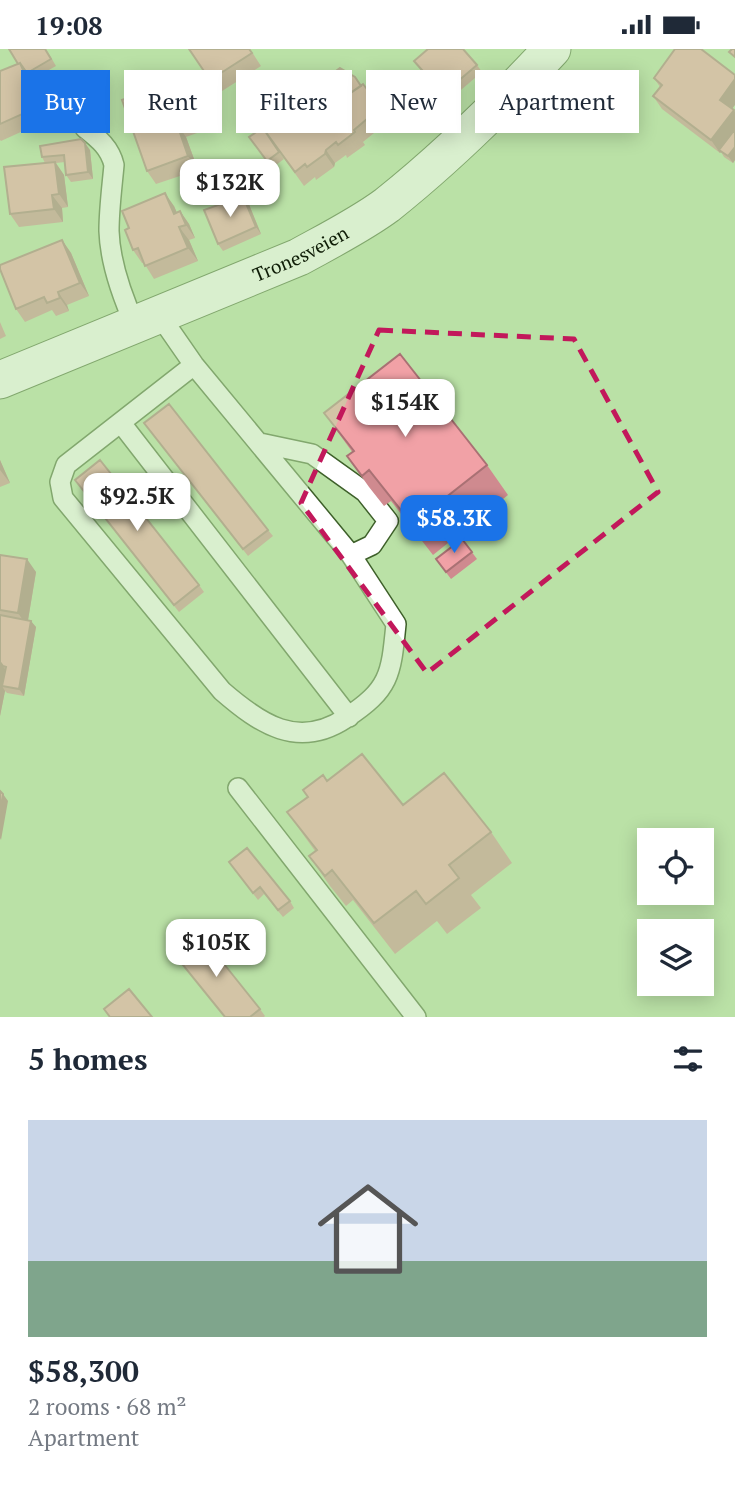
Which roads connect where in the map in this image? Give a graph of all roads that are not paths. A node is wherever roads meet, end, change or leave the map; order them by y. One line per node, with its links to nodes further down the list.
1 (552, 49): 3 (street, Tronesveien)
2 (92, 133): 3 (lane)
3 (147, 320): 4 (lane); 5 (street, Tronesveien)
4 (194, 365): 6 (lane); 7 (lane)
5 (0, 380)
6 (121, 423): 9 (lane); 9 (lane)
7 (260, 443): 8 (lane); 8 (lane)
8 (351, 555): 9 (lane)
9 (349, 717)
10 (238, 788): 11 (lane)
11 (416, 1017)

